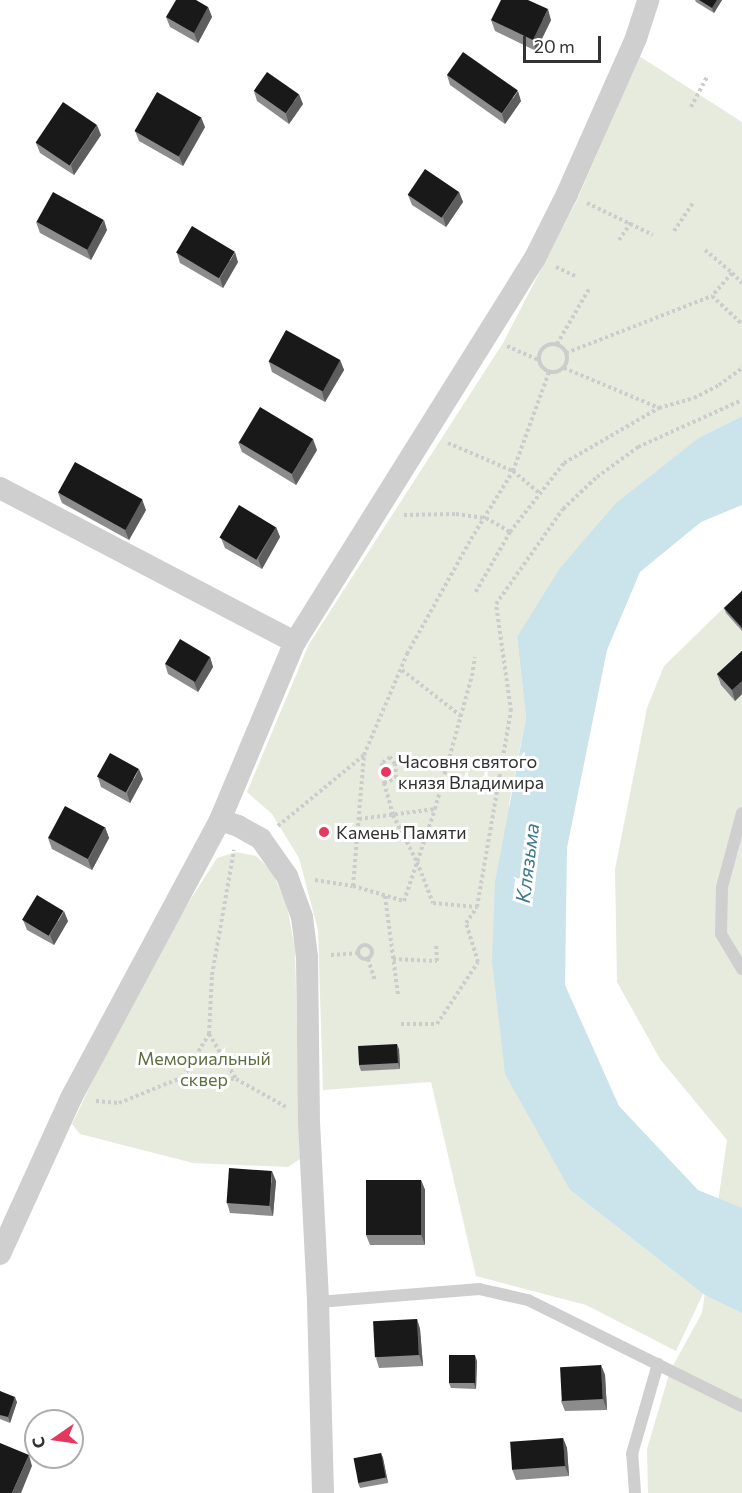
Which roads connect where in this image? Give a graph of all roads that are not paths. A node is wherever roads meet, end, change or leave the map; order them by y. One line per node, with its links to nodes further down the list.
1 (648, 0): 3 (street)
2 (0, 488): 3 (street)
3 (295, 642): 5 (street)
4 (742, 813): 6 (lane)
5 (229, 823): 7 (street); 8 (street)
6 (742, 969)
7 (0, 1254)
8 (318, 1302): 9 (lane); 11 (street)
9 (658, 1364): 10 (lane); 12 (lane)
10 (742, 1406)
11 (323, 1493)
12 (635, 1493)

